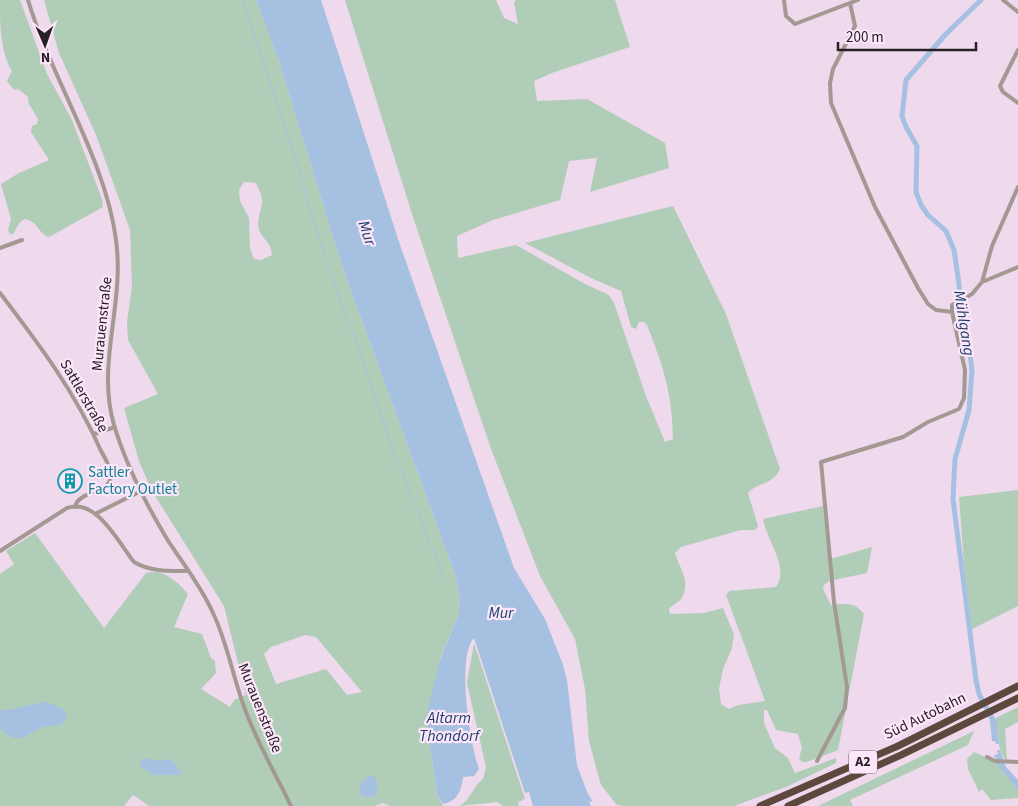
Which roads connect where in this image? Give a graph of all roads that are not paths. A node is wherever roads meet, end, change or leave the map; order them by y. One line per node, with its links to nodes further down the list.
1 (28, 0): 17 (street, Murauenstraße)
2 (784, 0): 5 (street)
3 (858, 0): 5 (street)
4 (1002, 0): 6 (street)
5 (850, 3): 16 (street)
6 (1018, 12)
7 (1018, 50): 8 (street)
8 (1016, 62): 9 (street)
9 (1018, 103)
10 (1018, 187): 14 (street)
11 (22, 240): 12 (street)
12 (0, 248)
13 (1018, 267): 14 (street)
14 (982, 282): 16 (street)
15 (0, 293): 18 (street, Sattlerstraße)
16 (952, 312): 27 (street)
17 (115, 427): 18 (street); 19 (street, Murauenstraße)
18 (94, 434): 20 (street, Sattlerstraße)
19 (141, 491): 21 (street); 23 (street, Murauenstraße)
20 (75, 507): 21 (street); 22 (street, Sattlerstraße)
21 (97, 513): 23 (street)
22 (0, 551)
23 (188, 571): 29 (street, Murauenstraße)
24 (1018, 686): 30 (highway, Süd Autobahn / A2)
25 (1018, 698): 31 (highway, Süd Autobahn / A2)
26 (987, 757): 28 (street)
27 (817, 761)
28 (1018, 762)
29 (291, 806)
30 (760, 806)
31 (788, 806)

